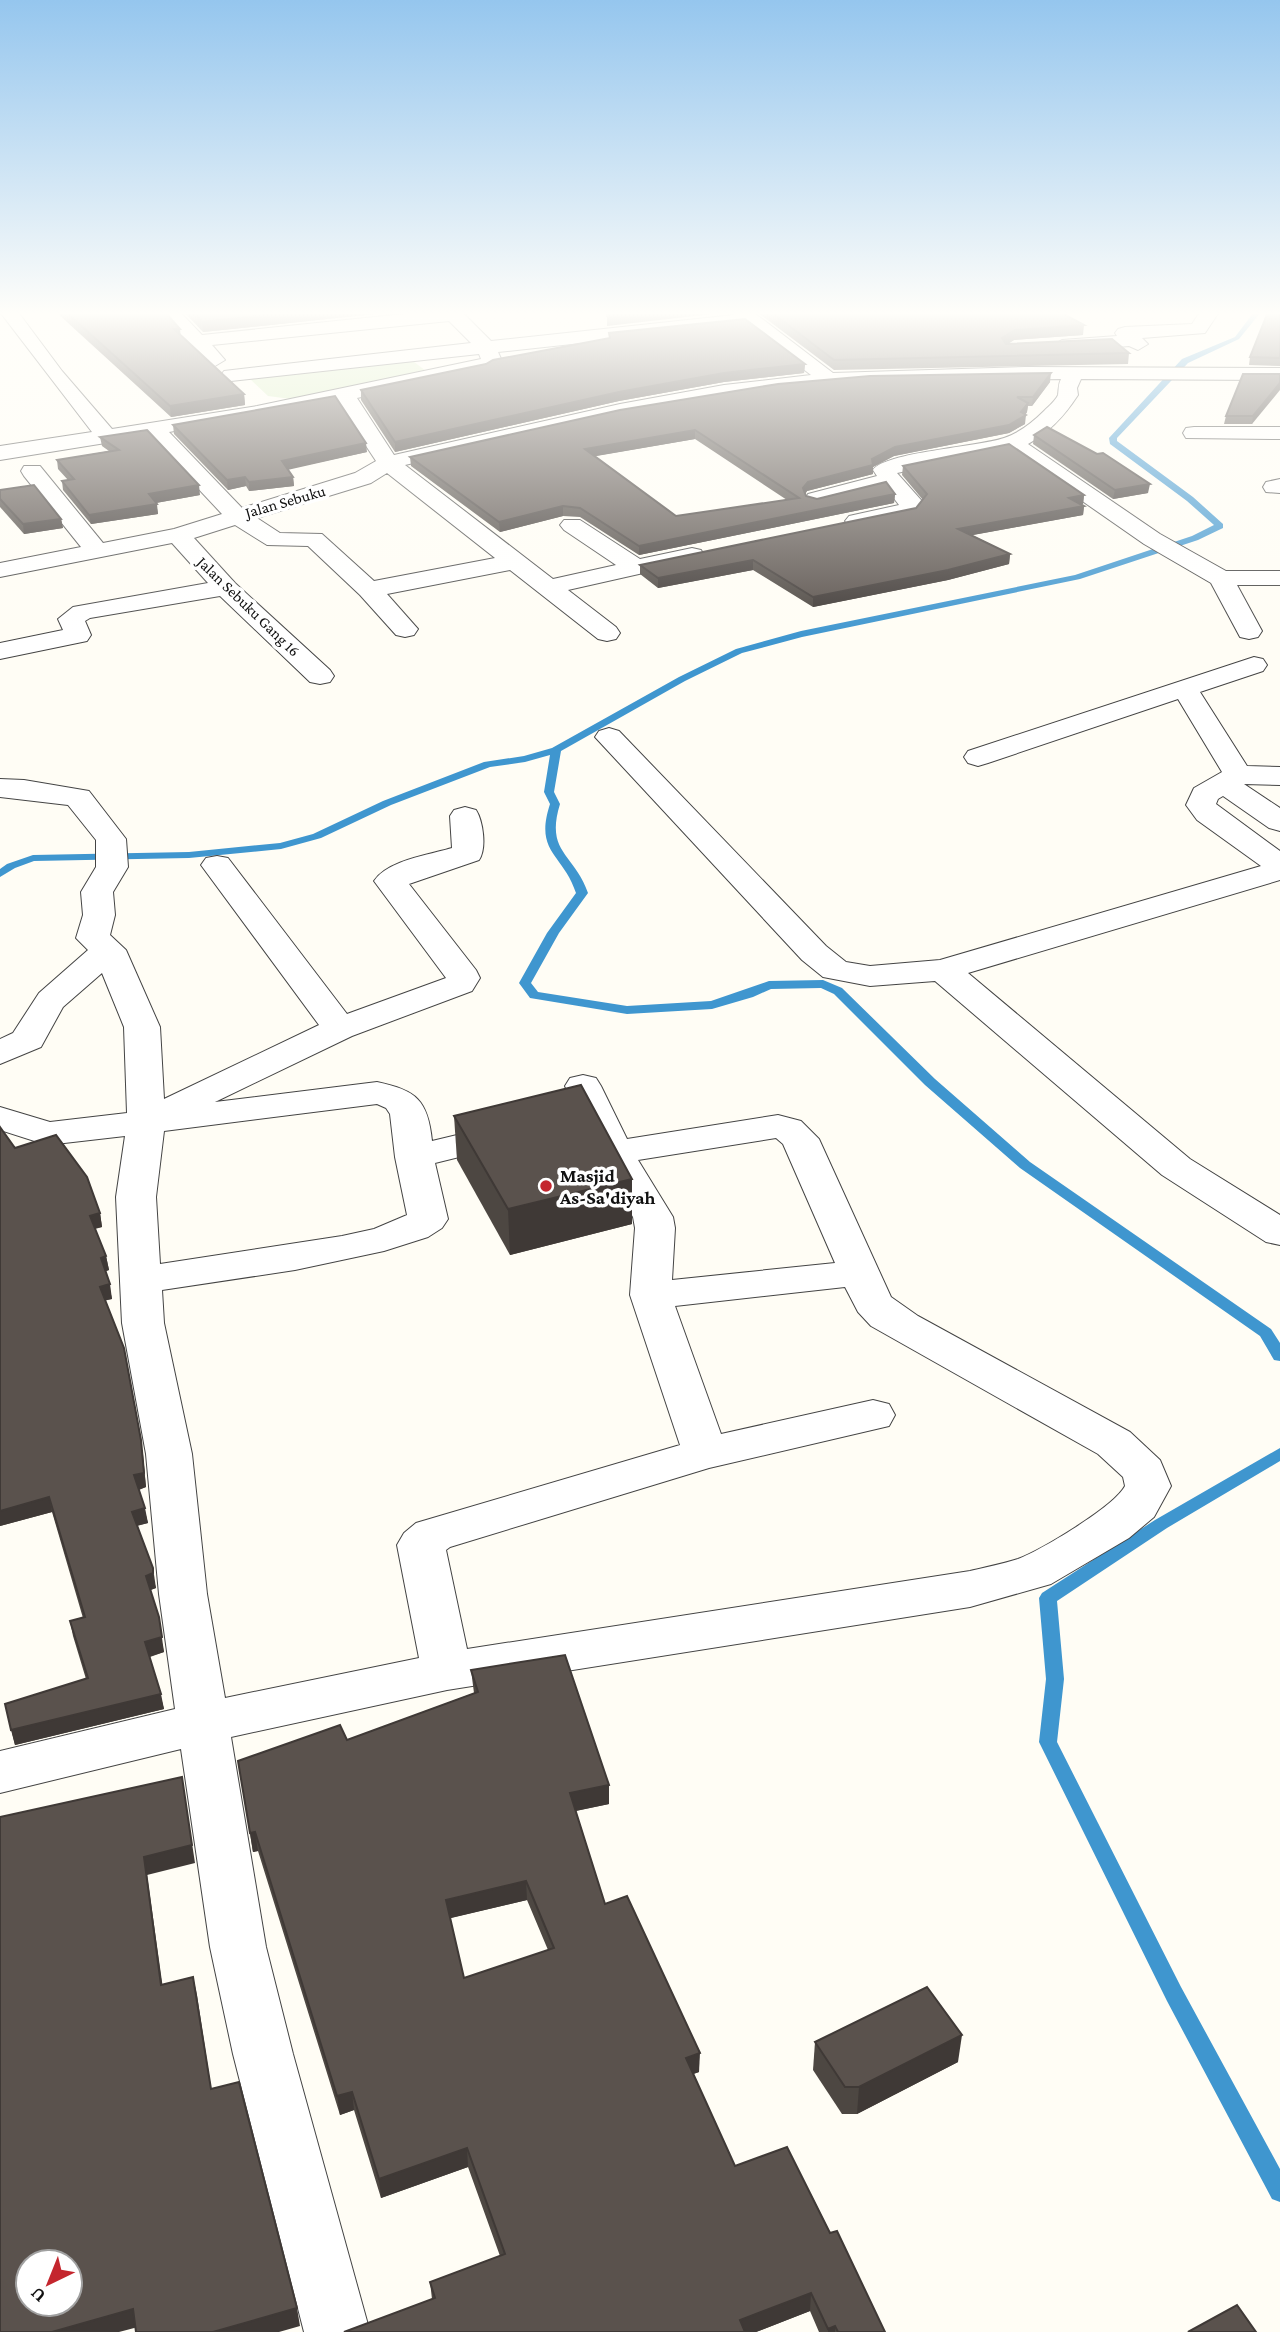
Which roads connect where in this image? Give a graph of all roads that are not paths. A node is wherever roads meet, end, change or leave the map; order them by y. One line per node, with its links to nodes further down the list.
1 (94, 421): 9 (street)
2 (191, 421): 9 (street)
3 (362, 421): 12 (street)
4 (578, 421): 12 (street, Jalan Sebuku)
5 (1046, 421): 10 (street)
6 (154, 429): 16 (street)
7 (1194, 433): 8 (street)
8 (1280, 433)
9 (106, 435): 11 (street)
10 (1013, 443): 14 (street); 25 (street)
11 (0, 453)
12 (388, 463): 16 (street, Jalan Sebuku); 22 (street)
13 (32, 471): 21 (street)
14 (889, 480): 15 (street); 17 (street)
15 (816, 499)
16 (236, 515): 19 (street, Jalan Sebuku); 29 (street)
17 (839, 524)
18 (572, 525): 23 (street)
19 (177, 535): 21 (street, Jalan Sebuku); 28 (street, Jalan Sebuku Gang 16)
20 (716, 550): 23 (street)
21 (98, 552): 24 (street, Jalan Sebuku)
22 (516, 561): 27 (street); 29 (street)
23 (634, 566): 27 (street)
24 (0, 570)
25 (1221, 578): 26 (street); 31 (street)
26 (1280, 578)
27 (549, 587): 32 (street)
28 (226, 588): 33 (street); 35 (street, Jalan Sebuku Gang 16)
29 (369, 590): 30 (street)
30 (405, 629)
31 (1250, 631)
32 (607, 633)
33 (0, 651)
34 (1254, 665): 36 (street)
35 (320, 676)
36 (1185, 689): 38 (street); 40 (street)
37 (609, 737): 47 (street)
38 (978, 757)
39 (1280, 776): 40 (street)
40 (1232, 779): 43 (street); 45 (street)
41 (0, 788): 46 (street)
42 (465, 816): 48 (street)
43 (1280, 822)
44 (217, 865): 48 (street)
45 (1280, 868): 47 (street)
46 (109, 950): 49 (street); 51 (street)
47 (943, 970): 54 (street)
48 (340, 1028): 51 (street)
49 (0, 1053)
50 (0, 1118): 51 (street)
51 (146, 1121): 53 (street); 56 (street)
52 (614, 1152): 53 (street); 55 (street); 57 (street)
53 (414, 1157): 56 (street)
54 (1280, 1233)
55 (860, 1273): 57 (street); 60 (street)
56 (141, 1280): 61 (street)
57 (651, 1295): 59 (street)
58 (873, 1415): 59 (street)
59 (705, 1453): 60 (street)
60 (447, 1671): 61 (street)
61 (204, 1723): 62 (street); 63 (street)
62 (0, 1772)
63 (337, 2332)

